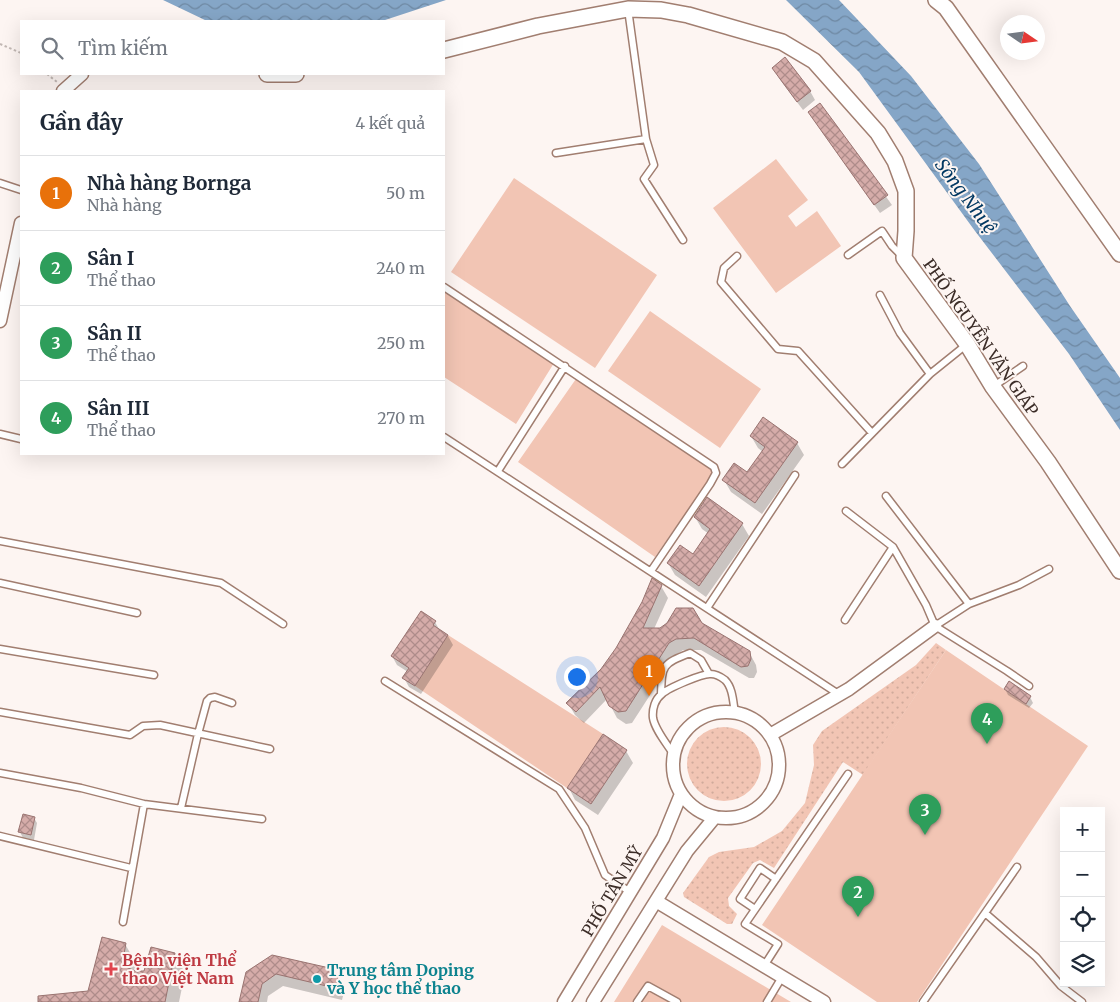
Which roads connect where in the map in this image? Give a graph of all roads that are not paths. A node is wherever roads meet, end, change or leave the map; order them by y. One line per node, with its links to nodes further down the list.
1 (936, 0): 12 (street)
2 (628, 10): 3 (street, PHỐ NGUYỄN VĂN GIÁP); 6 (lane); 15 (street, PHỐ NGUYỄN VĂN GIÁP)
3 (445, 50)
4 (81, 75): 5 (street)
5 (64, 90)
6 (646, 139): 7 (lane); 11 (lane)
7 (556, 153)
8 (0, 183): 9 (lane)
9 (20, 190)
10 (20, 228): 18 (street)
11 (683, 240)
12 (1120, 254)
13 (848, 255): 15 (lane)
14 (737, 256): 24 (lane)
15 (904, 258): 19 (street, PHỐ NGUYỄN VĂN GIÁP)
16 (445, 288): 20 (lane)
17 (880, 295): 22 (lane)
18 (0, 321)
19 (967, 344): 22 (lane); 23 (street, PHỐ NGUYỄN VĂN GIÁP)
20 (565, 366): 29 (lane); 36 (lane)
21 (1023, 366): 23 (lane)
22 (930, 374): 24 (lane)
23 (993, 387): 37 (street, PHỐ NGUYỄN VĂN GIÁP)
24 (872, 433): 28 (lane)
25 (0, 434): 27 (lane)
26 (445, 437): 29 (lane)
27 (20, 439)
28 (842, 464)
29 (498, 471): 36 (lane)
30 (795, 475): 40 (lane)
31 (886, 496): 39 (lane)
32 (846, 511): 34 (lane)
33 (0, 541): 43 (lane)
34 (893, 547): 42 (lane); 44 (lane)
35 (1049, 569): 39 (lane)
36 (651, 571): 40 (lane)
37 (1120, 571)
38 (0, 583): 41 (lane)
39 (969, 604): 44 (lane)
40 (707, 608): 51 (lane)
41 (137, 613)
42 (845, 620)
43 (283, 624)
44 (934, 626): 49 (lane); 51 (street)
45 (0, 649): 47 (lane)
46 (709, 674): 50 (lane); 50 (lane); 54 (lane)
47 (154, 676)
48 (385, 681): 70 (lane)
49 (1029, 686)
50 (661, 694): 58 (lane)
51 (840, 694): 56 (street)
52 (232, 703): 55 (lane)
53 (0, 712): 55 (lane)
54 (735, 713): 56 (street); 58 (street)
55 (198, 734): 57 (lane); 63 (lane)
56 (770, 735): 64 (street)
57 (270, 749)
58 (674, 755): 61 (street)
59 (0, 773): 62 (lane)
60 (848, 774): 69 (lane)
61 (682, 794): 64 (street); 70 (street, PHỐ TÂN MỸ)
62 (144, 804): 63 (lane); 68 (lane)
63 (181, 808): 65 (lane)
64 (715, 817): 71 (street)
65 (262, 819)
66 (0, 836): 68 (lane)
67 (1017, 867): 73 (lane)
68 (131, 868): 74 (lane)
69 (776, 879): 72 (lane); 72 (lane)
70 (630, 892): 77 (street, PHỐ TÂN MỸ)
71 (656, 901): 75 (street); 78 (street)
72 (755, 909): 75 (lane)
73 (985, 913): 83 (lane); 84 (lane)
74 (123, 922)
75 (764, 966): 76 (street)
76 (782, 976): 81 (lane); 82 (street)
77 (564, 1002)
78 (593, 1002)
79 (637, 1002): 80 (lane)
80 (677, 1002)
81 (767, 1002)
82 (824, 1002)
83 (923, 1002)
84 (1082, 1002)

